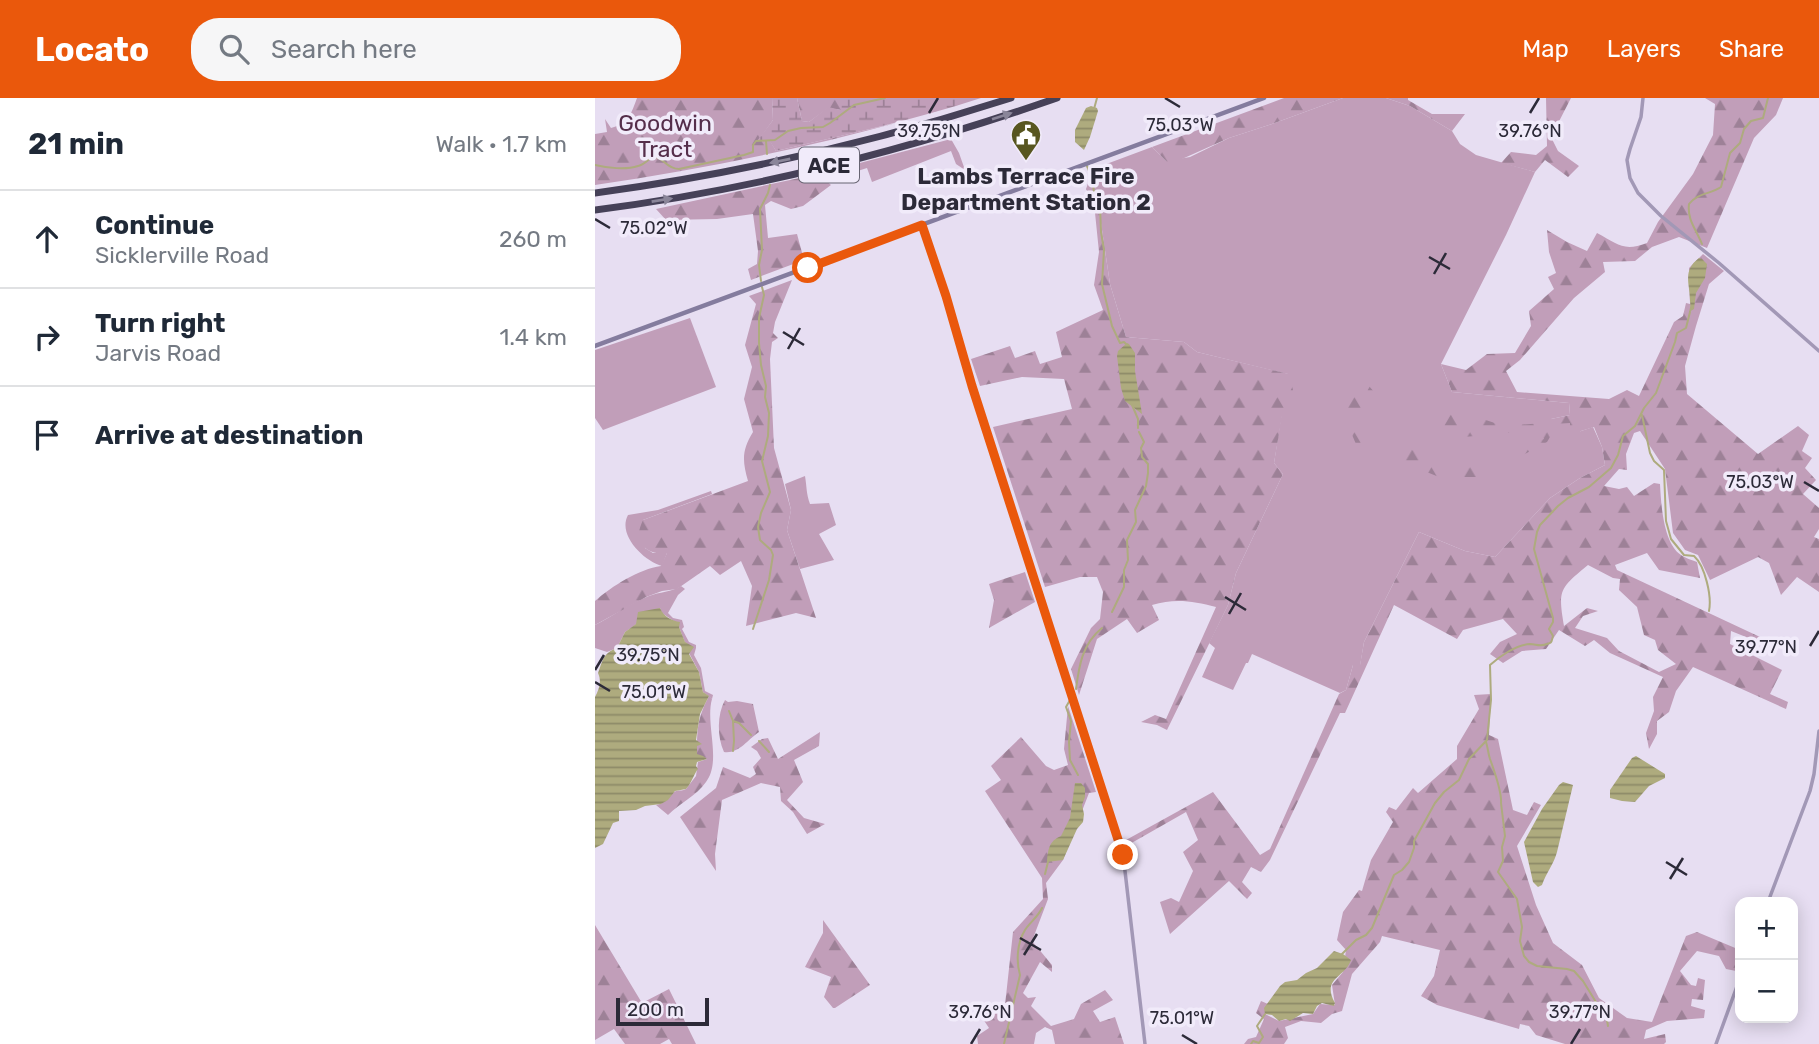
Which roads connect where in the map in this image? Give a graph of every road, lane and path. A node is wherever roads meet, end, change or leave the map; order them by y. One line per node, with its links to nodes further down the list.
1 (1011, 98): 5 (highway, ACE, one-way to 5)
2 (1057, 98): 6 (highway, ACE, one-way to 2)
3 (1264, 98): 7 (main road)
4 (1643, 98): 9 (street)
5 (595, 192)
6 (595, 210)
7 (922, 225): 8 (main road); 13 (street)
8 (595, 346)
9 (1819, 351)
10 (1819, 732): 11 (street)
11 (1770, 897)
12 (1735, 992): 14 (street)
13 (1145, 1044)
14 (1716, 1044)

